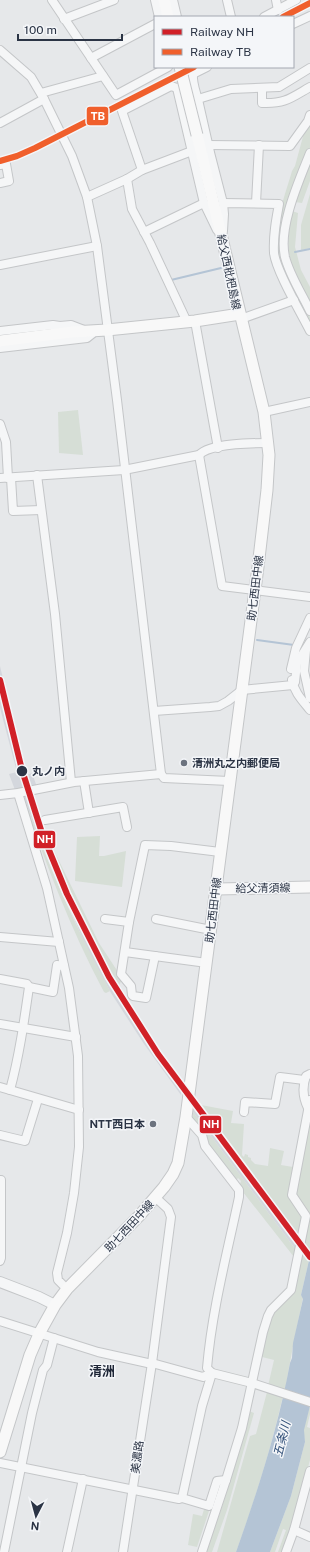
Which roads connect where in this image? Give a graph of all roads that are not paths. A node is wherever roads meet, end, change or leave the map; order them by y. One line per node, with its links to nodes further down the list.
1 (52, 0): 15 (street)
2 (114, 0): 15 (street)
3 (155, 0): 9 (street)
4 (227, 0): 12 (street)
5 (276, 0): 8 (street)
6 (296, 0): 8 (street)
7 (167, 2): 10 (main road); 11 (street)
8 (278, 10): 13 (street)
9 (159, 16)
10 (168, 16)
11 (176, 16)
12 (231, 16)
13 (266, 16)
14 (309, 18): 16 (street)
15 (64, 19): 19 (street)
16 (294, 24)
17 (154, 25): 19 (street)
18 (0, 50): 29 (street)
19 (91, 58): 24 (street)
20 (166, 68): 24 (street)
21 (180, 68): 46 (main road, 給父西枇杷島線, bridge)
22 (205, 68): 25 (street)
23 (310, 68): 28 (street)
24 (103, 76): 29 (street)
25 (193, 83): 27 (street); 30 (street)
26 (310, 87): 28 (street)
27 (178, 88): 35 (street); 38 (street)
28 (262, 88): 30 (street)
29 (42, 96): 32 (street); 41 (street)
30 (198, 99): 33 (street)
31 (310, 116): 34 (street)
32 (0, 123)
33 (208, 144): 34 (street); 43 (street)
34 (259, 145): 44 (street)
35 (192, 151): 38 (street); 42 (street)
36 (310, 153): 50 (street)
37 (0, 165): 40 (street)
38 (142, 170): 39 (street)
39 (127, 179): 41 (street); 45 (street)
40 (0, 183)
41 (87, 197): 47 (street)
42 (204, 203): 45 (street); 46 (street)
43 (223, 203): 44 (street); 46 (street)
44 (256, 203): 49 (street)
45 (144, 232): 52 (street)
46 (222, 238): 51 (main road, 給父西枇杷島線)
47 (96, 246): 48 (street); 53 (street)
48 (0, 263)
49 (294, 300): 51 (street); 56 (street)
50 (310, 311)
51 (241, 317): 52 (main road, 給父西枇杷島線); 60 (main road, 助七西田中線)
52 (191, 321): 53 (main road, 給父西枇杷島線); 63 (street)
53 (102, 330): 55 (main road, 給父西枇杷島線); 58 (street); 65 (street)
54 (0, 331): 55 (street)
55 (84, 331): 57 (main road, 給父西枇杷島線)
56 (310, 331)
57 (0, 342)
58 (0, 348)
59 (310, 402): 60 (street)
60 (264, 412): 62 (main road, 助七西田中線)
61 (0, 424): 67 (street)
62 (268, 443): 63 (street); 69 (main road, 助七西田中線)
63 (218, 448): 64 (street)
64 (199, 455): 65 (street); 69 (street)
65 (124, 470): 66 (street); 78 (street)
66 (37, 475): 67 (street); 68 (street)
67 (6, 478): 68 (street)
68 (41, 510): 82 (street)
69 (255, 590): 70 (street); 75 (main road, 助七西田中線)
70 (310, 597)
71 (310, 618): 74 (street)
72 (310, 642): 73 (street)
73 (306, 650): 74 (street); 76 (street)
74 (293, 685): 75 (street); 77 (street)
75 (242, 690): 78 (street); 81 (main road, 助七西田中線)
76 (310, 698)
77 (310, 710)
78 (154, 711): 79 (street)
79 (161, 774): 80 (street); 81 (street)
80 (84, 781): 82 (street); 85 (street)
81 (229, 781): 88 (main road, 助七西田中線)
82 (71, 782): 83 (street)
83 (18, 793): 84 (street); 96 (street)
84 (0, 795)
85 (89, 813): 86 (street); 87 (street)
86 (45, 820)
87 (127, 827)
88 (220, 852): 90 (main road, 助七西田中線); 93 (street)
89 (310, 887): 90 (main road, 給父清須線)
90 (216, 889): 94 (main road, 助七西田中線)
91 (105, 919): 93 (street)
92 (156, 919): 94 (street)
93 (129, 922): 97 (street)
94 (211, 930): 99 (main road, 助七西田中線)
95 (0, 937): 96 (street)
96 (59, 942): 100 (street)
97 (125, 952): 98 (street); 98 (street)
98 (155, 956): 99 (street)
99 (207, 962): 113 (main road, 助七西田中線)
100 (64, 966): 102 (street); 105 (street)
101 (0, 979): 102 (street)
102 (30, 987): 104 (street)
103 (0, 1024): 104 (street)
104 (23, 1028): 105 (street); 108 (street)
105 (76, 1037): 111 (street)
106 (307, 1077): 110 (street); 112 (street)
107 (0, 1087): 108 (street)
108 (10, 1090): 109 (street)
109 (38, 1099): 111 (street); 114 (street)
110 (309, 1104): 126 (street)
111 (78, 1110): 119 (street)
112 (244, 1112)
113 (186, 1117): 116 (main road, 助七西田中線); 125 (street)
114 (0, 1135)
115 (0, 1180): 117 (street)
116 (155, 1197): 119 (main road, 助七西田中線); 124 (street, 美濃路)
117 (0, 1261)
118 (0, 1282): 120 (street)
119 (67, 1289): 120 (main road, 助七西田中線)
120 (55, 1305): 122 (main road, 助七西田中線)
121 (0, 1321): 122 (street)
122 (40, 1332): 123 (street); 128 (main road, 助七西田中線)
123 (54, 1338): 124 (street); 130 (street)
124 (152, 1363): 125 (street); 134 (street, 美濃路)
125 (212, 1373): 126 (street); 135 (street)
126 (254, 1384): 127 (street); 133 (street)
127 (310, 1402)
128 (0, 1452)
129 (0, 1463): 130 (street)
130 (22, 1467): 132 (street); 138 (street)
131 (310, 1471): 136 (street)
132 (83, 1479): 134 (street); 139 (street)
133 (226, 1480): 135 (street); 141 (street)
134 (133, 1489): 135 (street); 140 (street, 美濃路)
135 (182, 1498)
136 (294, 1530): 137 (street); 142 (street)
137 (310, 1537)
138 (4, 1552)
139 (67, 1552)
140 (123, 1552)
141 (202, 1552)
142 (286, 1552)

